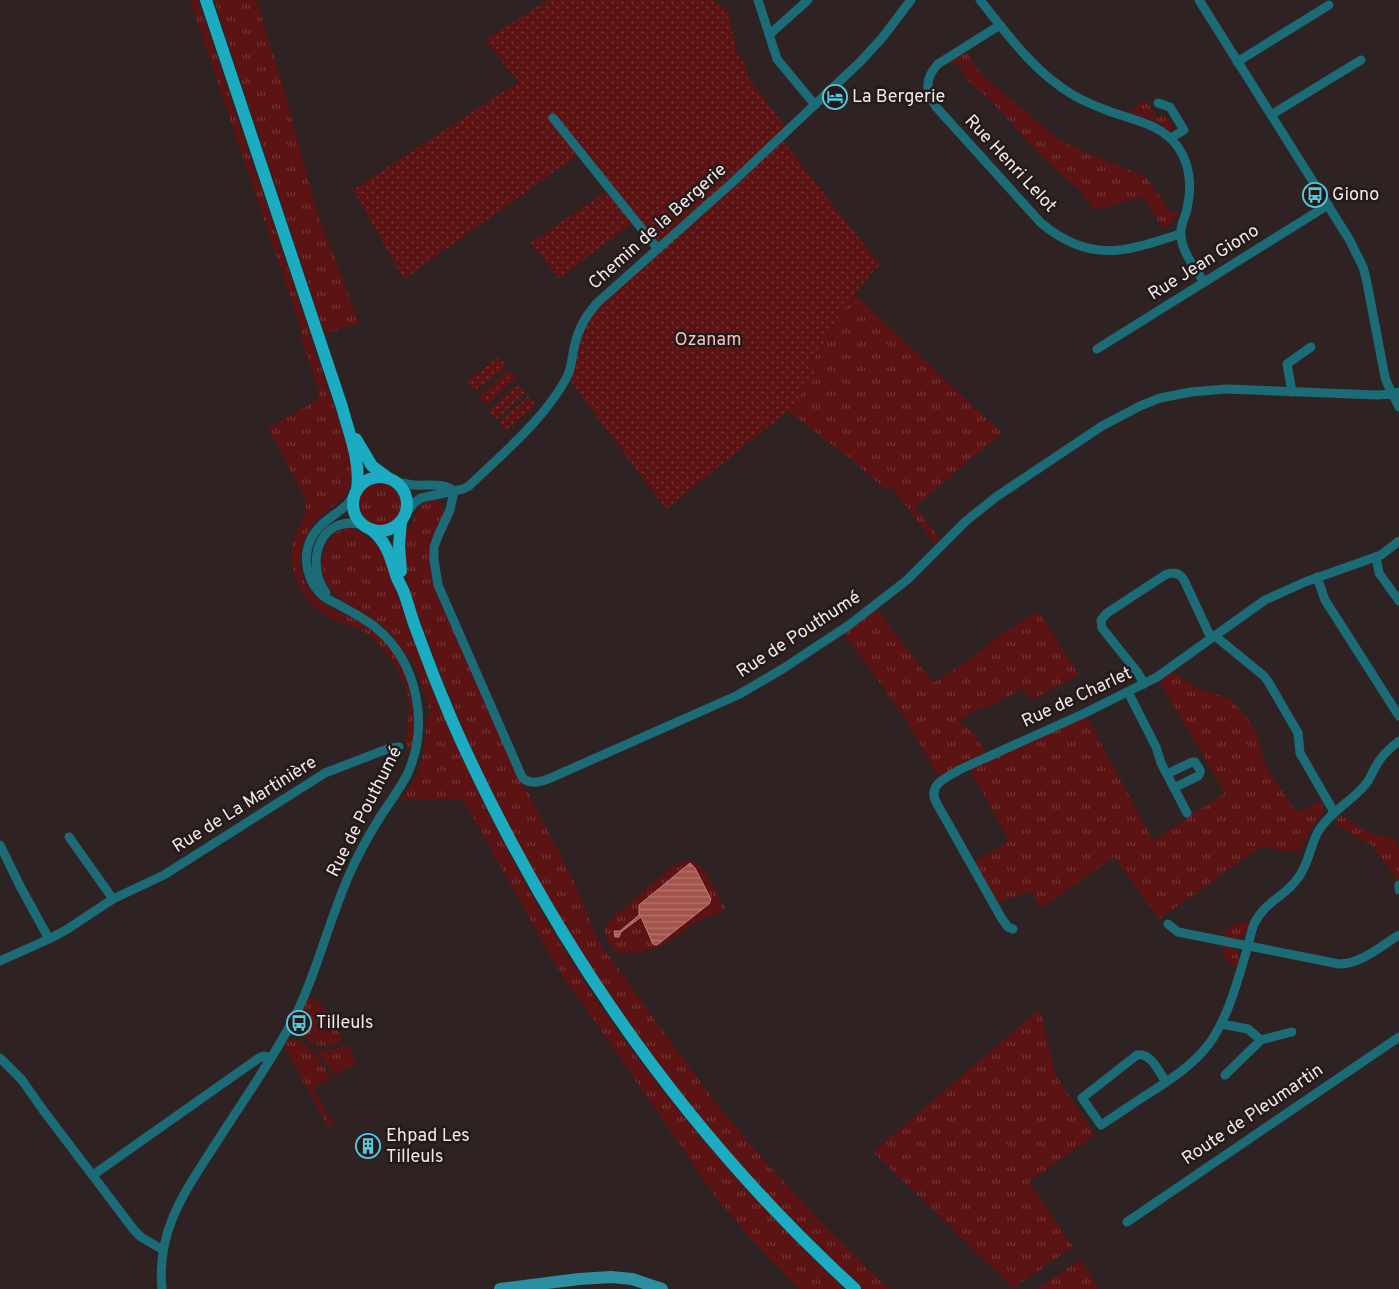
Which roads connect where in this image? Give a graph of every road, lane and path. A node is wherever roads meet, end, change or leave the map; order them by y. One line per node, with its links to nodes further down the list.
1 (206, 0): 25 (main road)
2 (758, 0): 9 (street)
3 (808, 0): 9 (street)
4 (911, 0): 13 (street, Chemin de la Bergerie)
5 (980, 0): 8 (street)
6 (1199, 0): 11 (street)
7 (1329, 5): 11 (street)
8 (1000, 25): 16 (street); 18 (street, Rue Henri Lelot)
9 (769, 35): 13 (street)
10 (1361, 60): 14 (street)
11 (1237, 62): 14 (street)
12 (1158, 103): 16 (street)
13 (815, 105): 19 (street, Chemin de la Bergerie)
14 (1271, 115): 17 (street)
15 (553, 118): 19 (street)
16 (1171, 138): 18 (street)
17 (1328, 205): 20 (street, Rue Jean Giono); 24 (street)
18 (1180, 234): 20 (street)
19 (658, 249): 28 (street, Chemin de la Bergerie)
20 (1204, 282): 22 (street, Rue Jean Giono)
21 (1311, 347): 23 (street)
22 (1096, 349)
23 (1292, 392): 24 (street, Rue de Pouthumé); 28 (street, Rue de Pouthumé)
24 (1396, 393): 26 (street)
25 (342, 407): 27 (main road); 29 (main road)
26 (1399, 407)
27 (392, 480): 28 (street); 29 (main road); 30 (main road)
28 (454, 491): 30 (street, Chemin de la Bergerie)
29 (356, 493): 31 (main road); 37 (street, Rue de Pouthumé)
30 (403, 518): 31 (main road); 35 (main road)
31 (368, 528): 35 (main road); 37 (street, Rue de Pouthumé)
32 (1399, 541): 33 (street, Rue de Charlet)
33 (1376, 557): 34 (street, Rue de Charlet); 36 (street)
34 (1316, 577): 38 (street, Rue de Charlet); 41 (street)
35 (402, 588): 73 (main road)
36 (1399, 601)
37 (334, 602): 64 (street, Rue de Pouthumé)
38 (1213, 637): 39 (street, Rue de Charlet); 39 (street); 46 (street)
39 (1144, 684): 40 (street, Rue de Charlet)
40 (1128, 692): 44 (street); 54 (street, Rue de Charlet)
41 (1399, 716)
42 (1399, 741): 46 (street)
43 (399, 748): 52 (street, Rue de La Martinière)
44 (1167, 774): 45 (street); 45 (street)
45 (1174, 788): 47 (street)
46 (1334, 812): 57 (street)
47 (1187, 813)
48 (69, 837): 52 (street)
49 (0, 845): 56 (street)
50 (1399, 885): 51 (street)
51 (1399, 890)
52 (113, 899): 56 (street, Rue de La Martinière)
53 (1168, 924): 57 (street)
54 (1013, 929)
55 (1399, 935): 57 (street)
56 (49, 939): 58 (street, Rue de La Martinière)
57 (1248, 946): 59 (street)
58 (0, 961)
59 (1221, 1024): 62 (street); 66 (street)
60 (1292, 1032): 62 (street)
61 (1399, 1037): 68 (street, Route de Pleumartin)
62 (1261, 1040): 65 (street)
63 (0, 1058): 67 (street)
64 (271, 1058): 67 (street); 69 (street, Rue de Pouthumé)
65 (1225, 1075)
66 (1166, 1082): 66 (street)
67 (93, 1175): 69 (street)
68 (1127, 1222)
69 (163, 1250): 70 (street, Rue de Pouthumé)
70 (162, 1289)
71 (500, 1289): 72 (main road)
72 (662, 1289)
73 (855, 1289)

